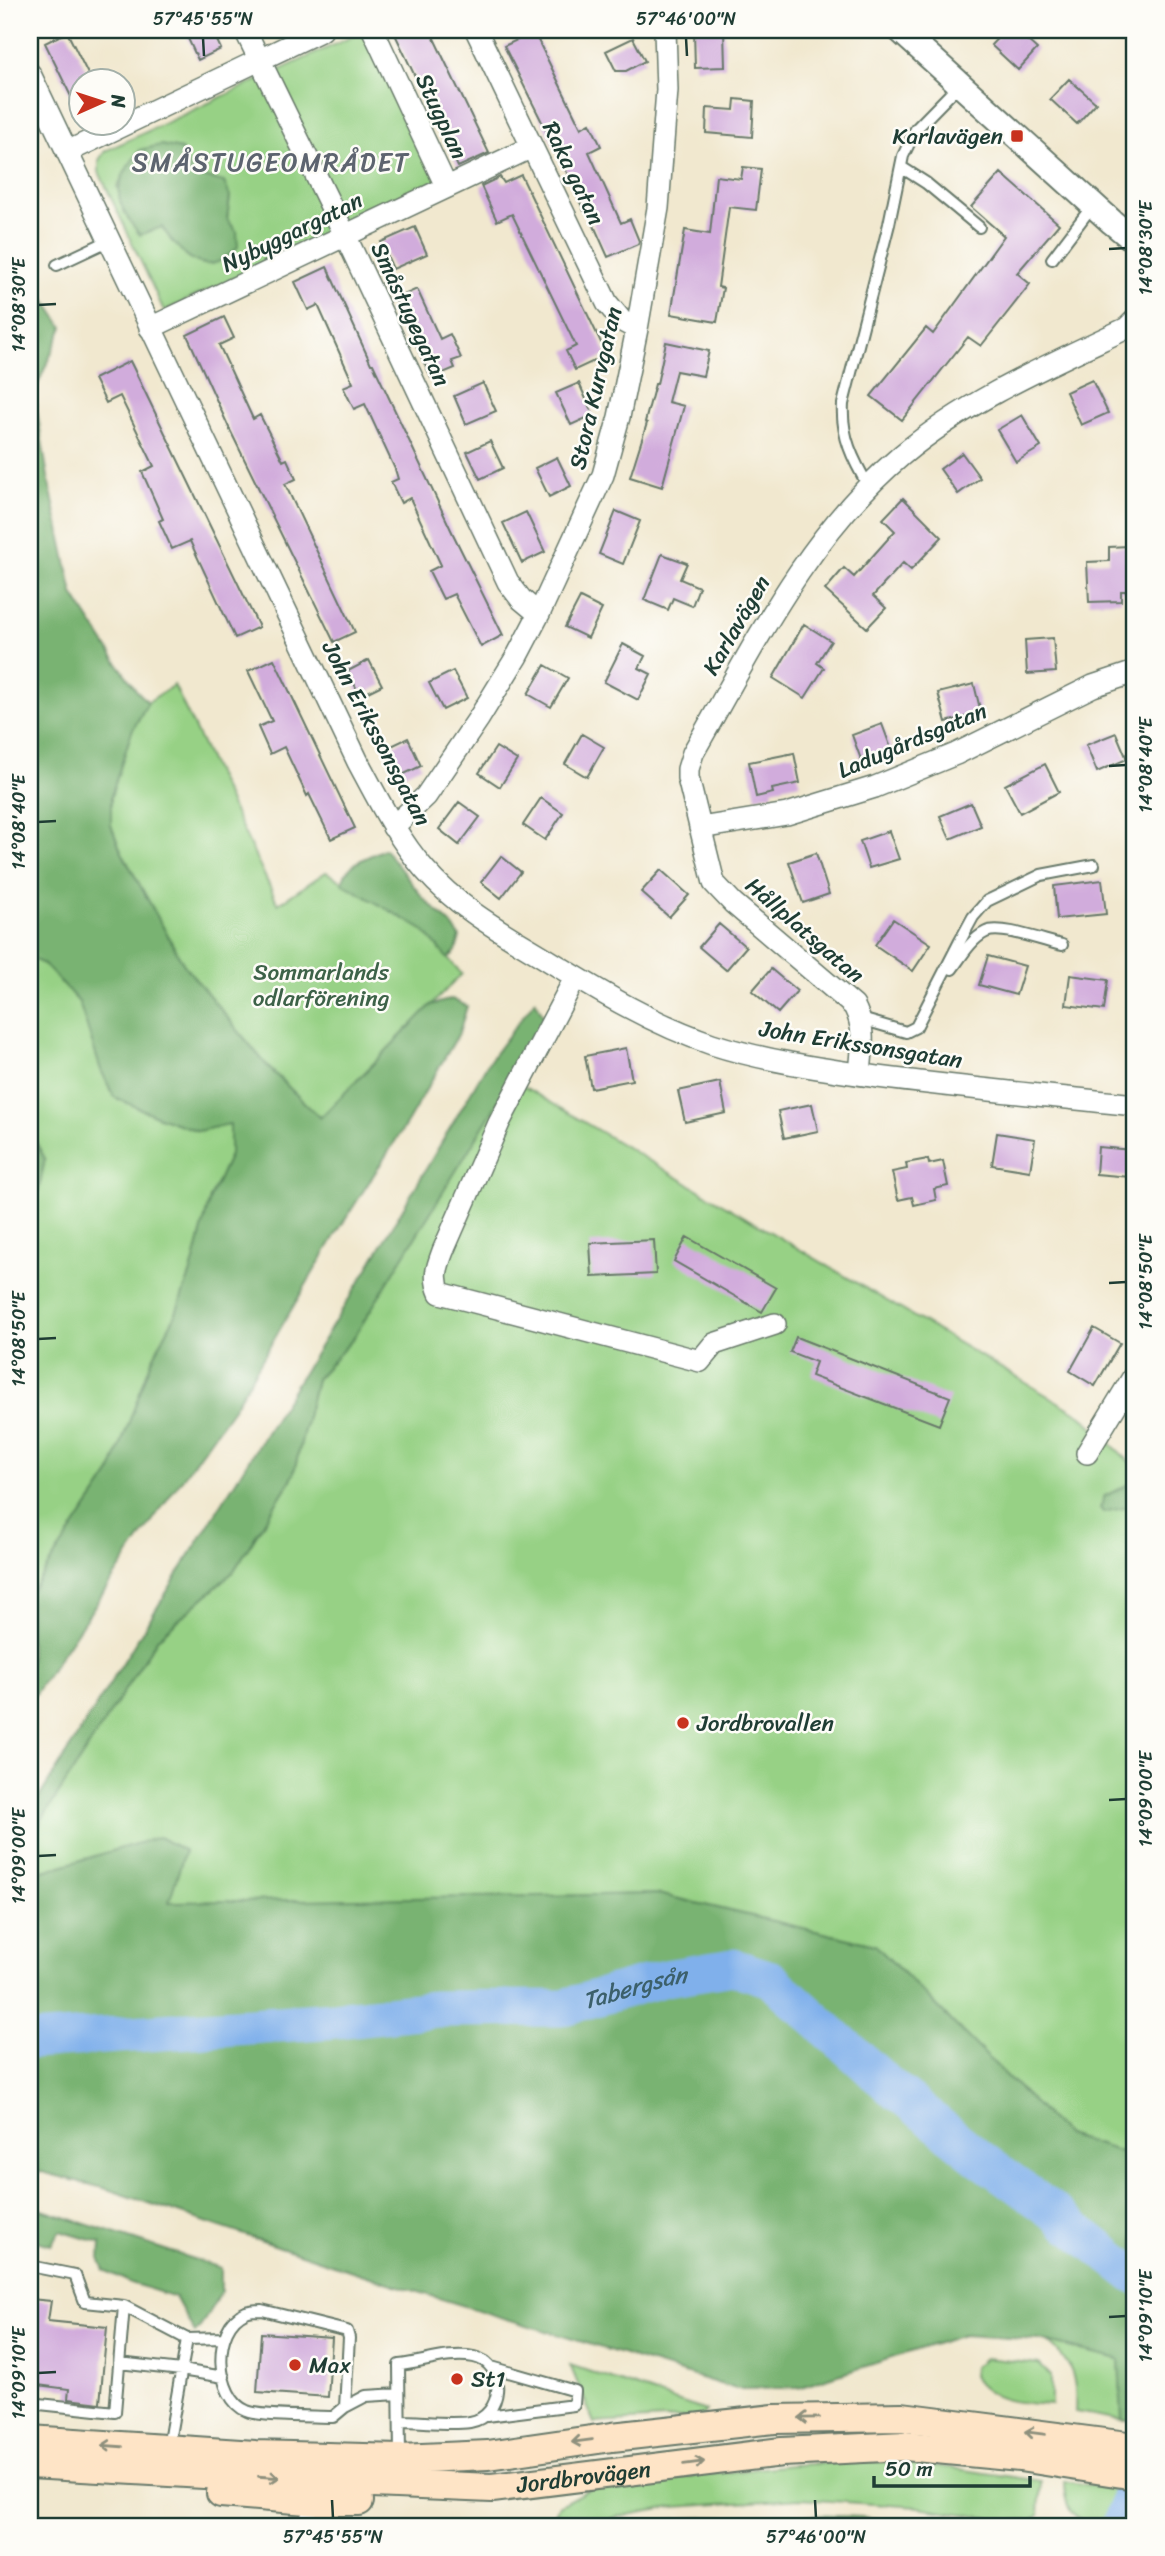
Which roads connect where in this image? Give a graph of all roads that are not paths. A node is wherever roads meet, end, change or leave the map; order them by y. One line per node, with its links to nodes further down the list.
1 (245, 30): 9 (street, Småstugegatan)
2 (322, 30): 9 (street)
3 (373, 30): 15 (street, Stugplan)
4 (476, 30): 12 (street, Raka gatan)
5 (666, 30): 25 (street, Stora Kurvgatan)
6 (900, 30): 11 (street)
7 (1133, 30): 8 (street)
8 (1135, 34)
9 (259, 61): 13 (street); 18 (street, Småstugegatan)
10 (30, 75): 13 (street, John Erikssonsgatan)
11 (960, 84): 14 (lane); 16 (street)
12 (532, 147): 15 (street, Nybyggargatan); 25 (street, Raka gatan)
13 (67, 152): 19 (street, John Erikssonsgatan)
14 (901, 167): 17 (lane); 26 (lane)
15 (446, 186): 18 (street, Nybyggargatan)
16 (1093, 205): 20 (street); 21 (lane)
17 (979, 227)
18 (345, 235): 24 (street, Nybyggargatan); 27 (street, Småstugegatan)
19 (108, 241): 22 (lane); 24 (street, John Erikssonsgatan)
20 (1135, 241)
21 (1052, 258)
22 (57, 265)
23 (1135, 320): 26 (street, Karlavägen)
24 (150, 328): 29 (street, John Erikssonsgatan)
25 (637, 329): 27 (street, Stora Kurvgatan)
26 (869, 487): 30 (street, Karlavägen)
27 (539, 614): 29 (street, Stora Kurvgatan)
28 (1135, 672): 30 (street, Ladugårdsgatan)
29 (393, 827): 33 (street, John Erikssonsgatan)
30 (700, 828): 35 (street, Hållplatsgatan)
31 (1094, 864): 34 (lane)
32 (1062, 946): 34 (lane)
33 (575, 978): 36 (street, John Erikssonsgatan); 38 (street)
34 (939, 985): 35 (lane)
35 (861, 1019): 36 (street, Hållplatsgatan)
36 (860, 1074): 37 (street, John Erikssonsgatan)
37 (1135, 1105)
38 (775, 1324)
39 (1135, 1374): 40 (street)
40 (1087, 1453)
41 (30, 2266): 42 (lane)
42 (124, 2306): 44 (lane); 45 (lane)
43 (223, 2338): 44 (lane); 48 (lane); 51 (lane)
44 (187, 2339): 47 (lane)
45 (120, 2363): 47 (lane); 50 (lane)
46 (491, 2367): 49 (lane); 52 (lane); 52 (lane)
47 (181, 2370): 48 (lane); 56 (lane)
48 (224, 2377): 51 (lane)
49 (399, 2394): 51 (lane); 53 (lane)
50 (30, 2403)
51 (345, 2407)
52 (486, 2416): 53 (lane)
53 (400, 2421): 58 (lane)
54 (30, 2441): 56 (main road, Jordbrovägen, one-way to 54)
55 (1135, 2447): 57 (main road, Jordbrovägen)
56 (168, 2450): 58 (main road, Jordbrovägen)
57 (1100, 2456): 58 (main road, Jordbrovägen, one-way to 58); 60 (main road, Jordbrovägen); 62 (main road, Jordbrovägen, one-way to 57)
58 (400, 2459)
59 (30, 2464): 62 (main road, Jordbrovägen, one-way to 62)
60 (1135, 2475)
61 (30, 2483): 63 (main road)
62 (492, 2488): 63 (main road)
63 (314, 2514)

